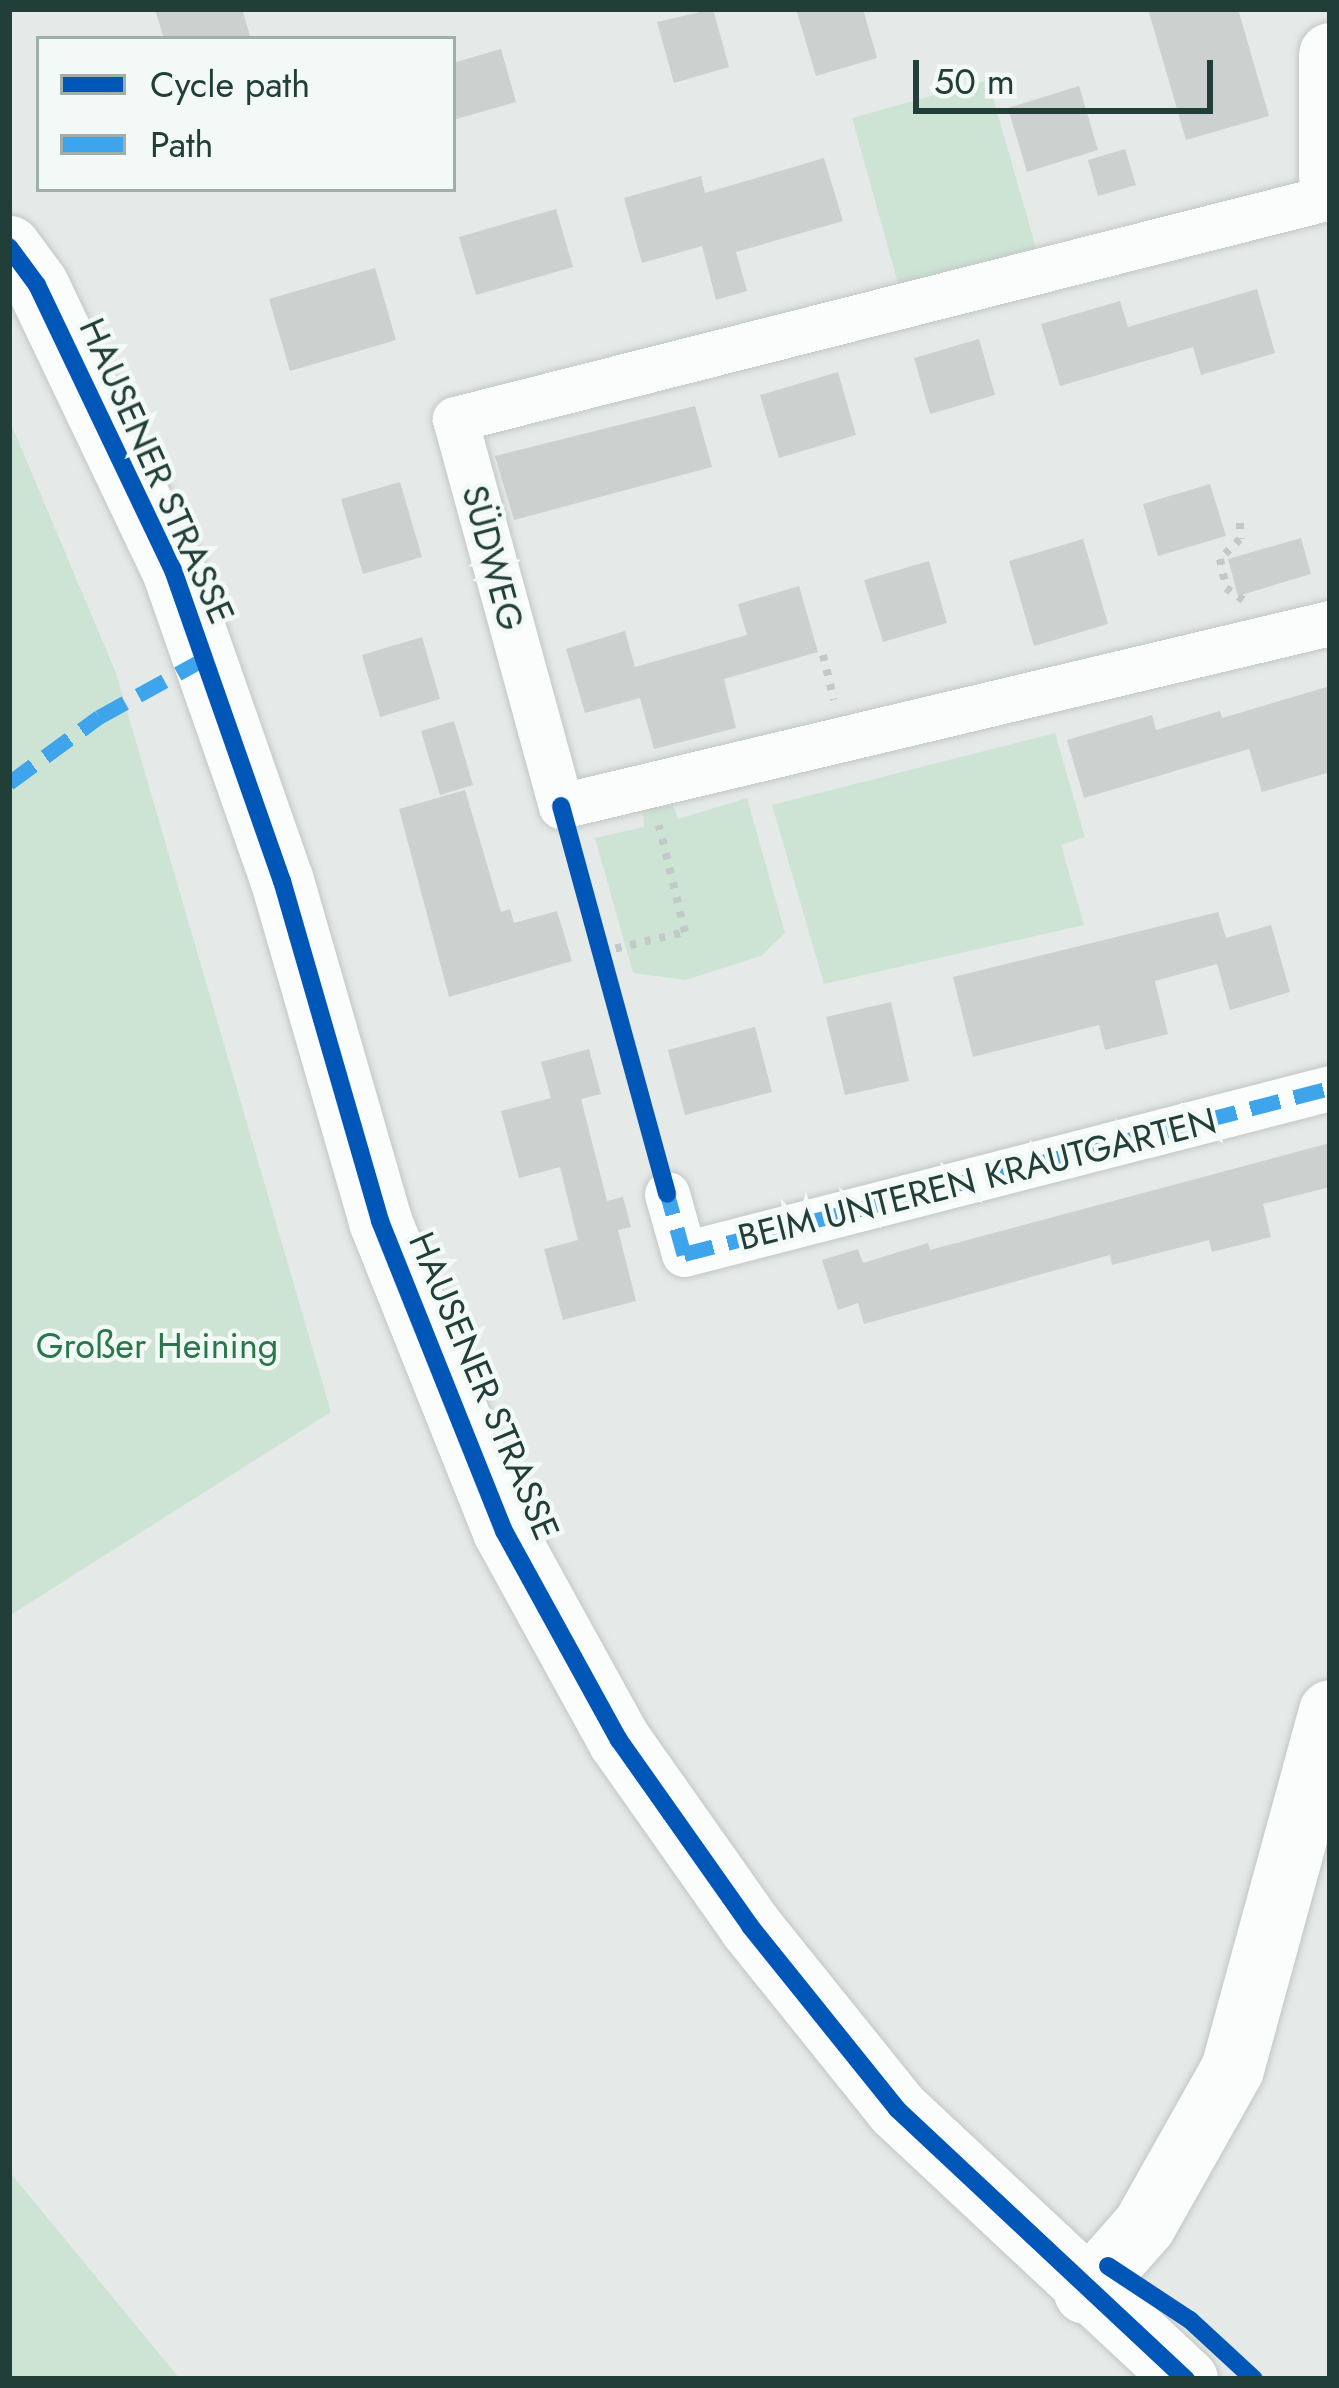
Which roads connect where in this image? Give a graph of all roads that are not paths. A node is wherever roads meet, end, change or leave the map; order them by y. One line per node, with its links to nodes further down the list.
1 (1330, 53): 2 (street)
2 (1330, 176)
3 (1330, 196): 5 (street, SÜDWEG)
4 (9, 248): 9 (street, HAUSENER STRASSE)
5 (1330, 623)
6 (1330, 1088): 7 (street, BEIM UNTEREN KRAUTGARTEN)
7 (667, 1194)
8 (1330, 1711): 9 (street)
9 (1085, 2291): 10 (street, HAUSENER STRASSE)
10 (1186, 2379)

